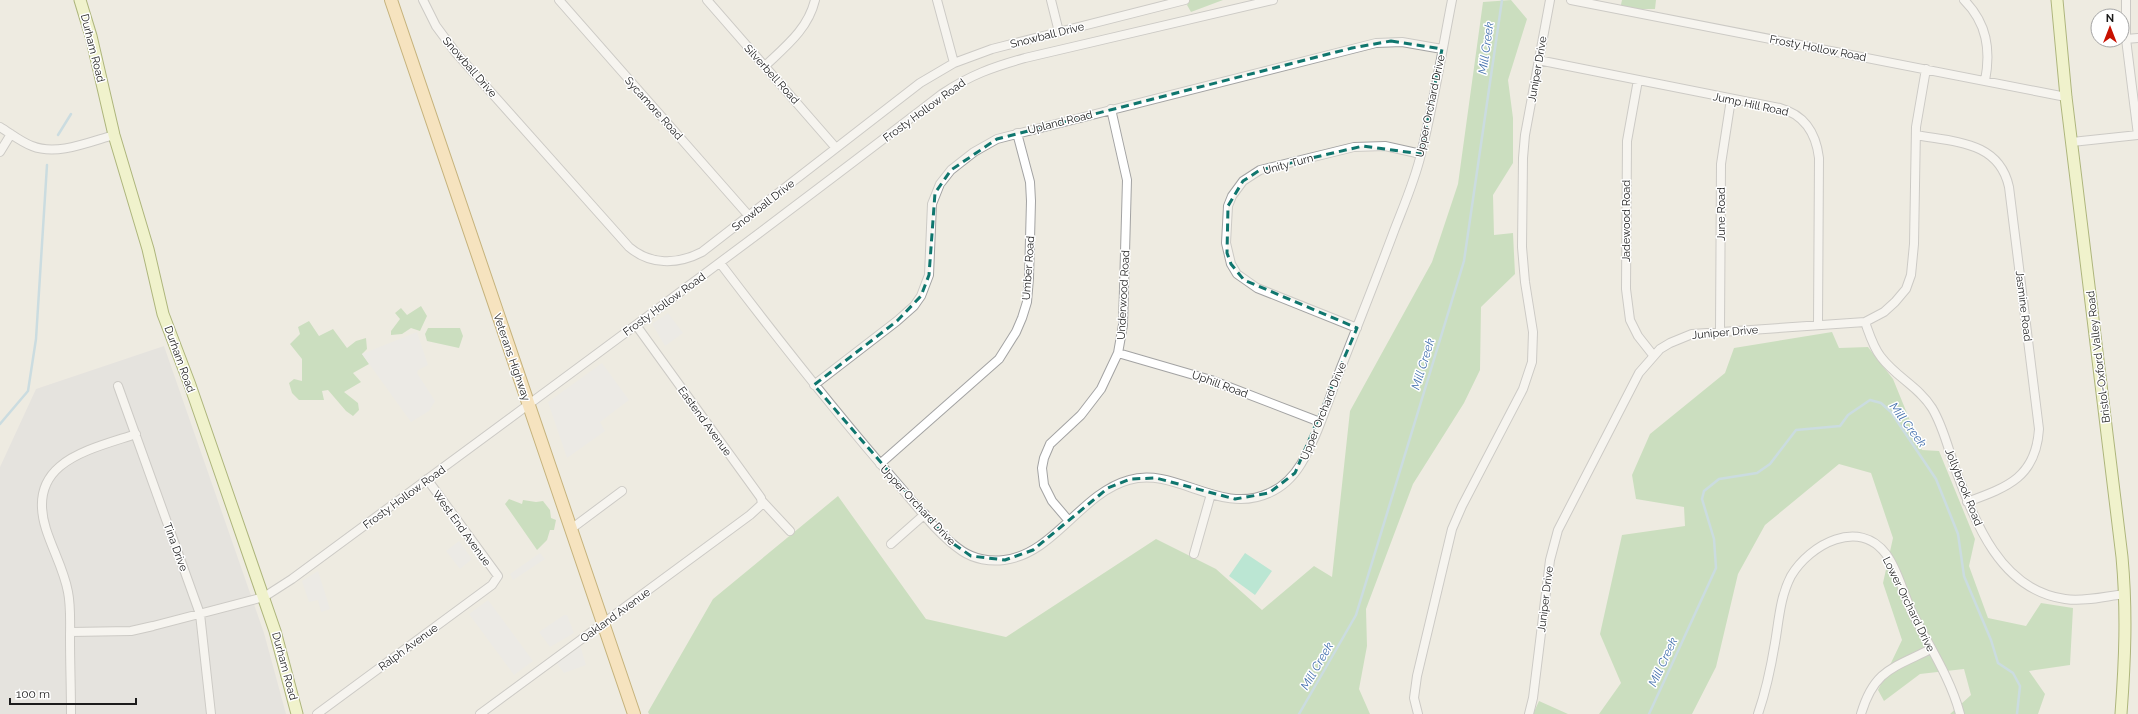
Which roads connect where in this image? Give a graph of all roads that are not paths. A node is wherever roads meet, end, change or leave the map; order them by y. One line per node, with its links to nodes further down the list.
1 (80, 0): 32 (main road, Durham Road)
2 (390, 0): 50 (main road, Veterans Highway)
3 (423, 0): 39 (street, Snowball Drive)
4 (559, 0): 39 (street, Sycamore Road)
5 (706, 0): 22 (street, Silverbell Road)
6 (814, 0): 22 (street)
7 (937, 0): 21 (street)
8 (1051, 0): 17 (street)
9 (1185, 0): 16 (street, Snowball Drive)
10 (1273, 0): 40 (street, Frosty Hollow Road)
11 (1452, 0): 19 (street, Upper Orchard Drive)
12 (1550, 0): 20 (street, Juniper Drive)
13 (1570, 0): 23 (street, Frosty Hollow Road)
14 (1964, 0): 25 (street)
15 (2057, 0): 26 (main road, Bristol-Oxford Valley Road)
16 (1167, 2): 17 (street, Snowball Drive)
17 (1060, 32): 21 (street, Snowball Drive)
18 (2127, 48): 34 (street)
19 (1442, 49): 28 (street, Upland Road); 38 (street, Upper Orchard Drive)
20 (1538, 60): 24 (street, Jump Hill Road); 78 (street, Juniper Drive)
21 (954, 63): 36 (street, Snowball Drive)
22 (765, 66): 36 (street, Silverbell Road)
23 (1926, 69): 25 (street, Frosty Hollow Road); 33 (street, Juniper Drive)
24 (1638, 80): 27 (street, Jump Hill Road); 47 (street, Jadewood Road)
25 (1985, 81): 26 (street, Frosty Hollow Road)
26 (2066, 97): 35 (main road, Bristol-Oxford Valley Road)
27 (1731, 99): 43 (street, Jump Hill Road); 45 (street, June Road)
28 (1111, 109): 30 (street, Upland Road); 46 (street, Underwood Road)
29 (0, 127): 31 (street)
30 (1017, 133): 48 (street, Upland Road); 53 (street, Umber Road)
31 (11, 134): 32 (street); 37 (street)
32 (114, 135): 67 (main road, Durham Road)
33 (1916, 135): 41 (street, Juniper Drive); 58 (street, Jasmine Road)
34 (2138, 135): 35 (street)
35 (2072, 142): 66 (main road, Bristol-Oxford Valley Road)
36 (836, 148): 39 (street, Snowball Drive)
37 (0, 152)
38 (1421, 154): 44 (street, Upper Orchard Drive); 44 (street, Unity Turn)
39 (749, 216)
40 (720, 264): 42 (street, Frosty Hollow Road); 48 (street, Upper Orchard Drive)
41 (1864, 322): 43 (street, Juniper Drive); 58 (street, Jollybrook Road)
42 (636, 325): 50 (street, Frosty Hollow Road); 57 (street, Eastend Avenue)
43 (1818, 325): 45 (street, Juniper Drive)
44 (1357, 328): 51 (street, Upper Orchard Drive)
45 (1720, 331): 47 (street, Juniper Drive)
46 (1118, 353): 51 (street, Uphill Road); 60 (street, Underwood Road)
47 (1653, 355): 79 (street, Juniper Drive)
48 (814, 385): 53 (street, Upper Orchard Drive)
49 (118, 386): 52 (street, Tina Drive)
50 (528, 404): 54 (street, Frosty Hollow Road); 61 (main road, Veterans Highway)
51 (1320, 422): 56 (street, Upper Orchard Drive)
52 (136, 434): 68 (street, Tina Drive); 70 (street)
53 (880, 464): 59 (street, Upper Orchard Drive)
54 (427, 479): 65 (street, West End Avenue); 67 (street, Frosty Hollow Road)
55 (622, 491): 61 (street)
56 (1211, 494): 60 (street, Upper Orchard Drive); 64 (street)
57 (762, 501): 62 (street, Eastend Avenue); 69 (street, Oakland Avenue)
58 (1967, 502): 66 (street, Jollybrook Road)
59 (925, 514): 60 (street, Upper Orchard Drive); 63 (street)
60 (1069, 520)
61 (571, 529): 69 (main road, Veterans Highway)
62 (790, 531)
63 (891, 544)
64 (1194, 554)
65 (498, 576): 75 (street, Ralph Avenue)
66 (2125, 594): 83 (main road, Bristol-Oxford Valley Road)
67 (264, 597): 68 (street, Frosty Hollow Road); 74 (main road, Durham Road)
68 (200, 614): 70 (street, Frosty Hollow Road); 73 (street, Tina Drive)
69 (603, 624): 76 (street, Oakland Avenue); 77 (main road, Veterans Highway)
70 (70, 632): 72 (street)
71 (1931, 649): 80 (street, Lower Orchard Drive); 81 (street); 82 (street, Lower Orchard Drive)
72 (71, 714)
73 (211, 714)
74 (297, 714)
75 (317, 714)
76 (480, 714)
77 (634, 714)
78 (1418, 714)
79 (1529, 714)
80 (1758, 714)
81 (1861, 714)
82 (1960, 714)
83 (2121, 714)

